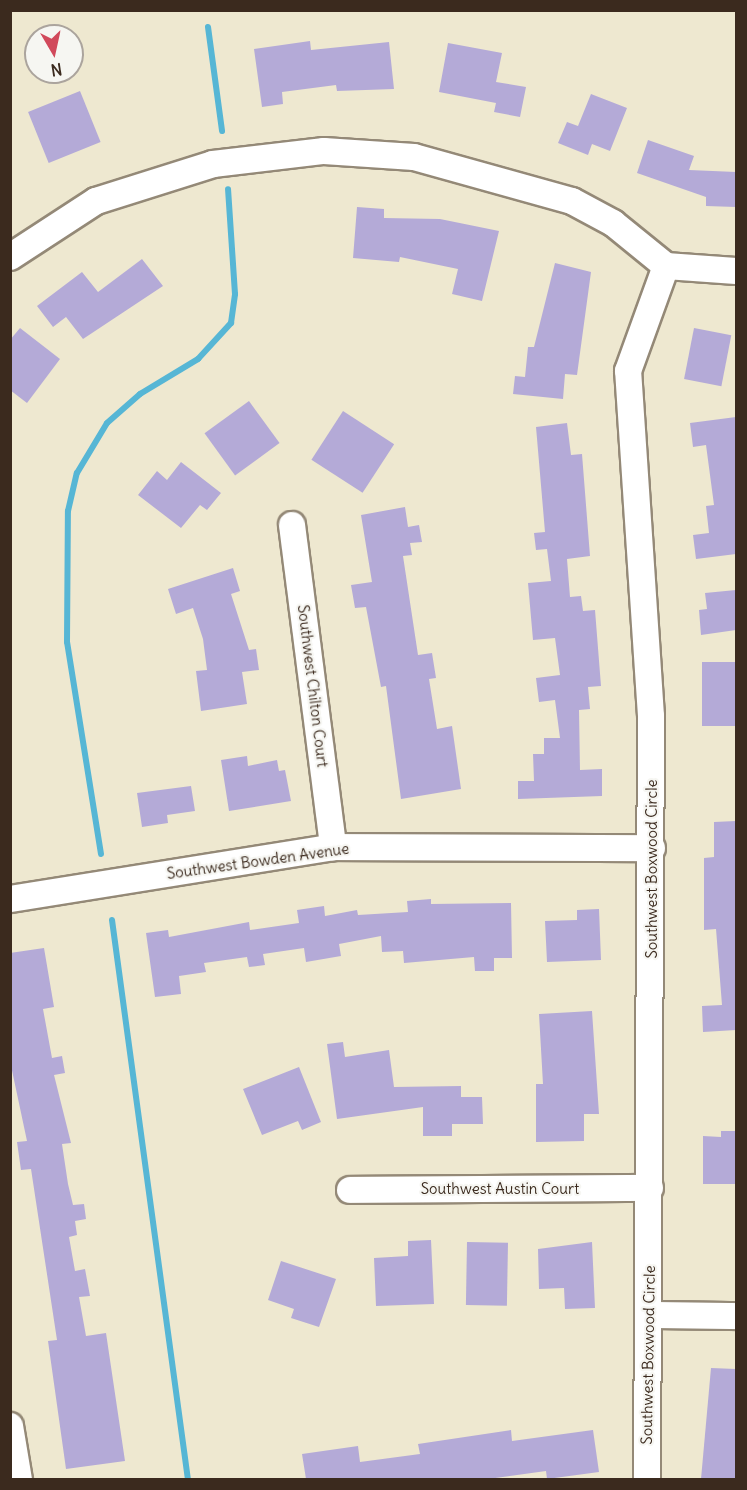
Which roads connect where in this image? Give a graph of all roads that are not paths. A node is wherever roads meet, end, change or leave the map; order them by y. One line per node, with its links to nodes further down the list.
1 (10, 256): 2 (street)
2 (666, 266): 3 (street); 6 (street, Southwest Boxwood Circle)
3 (736, 271)
4 (292, 525): 5 (street, Southwest Chilton Court)
5 (333, 848): 6 (street, Southwest Bowden Avenue); 7 (street, Southwest Bowden Avenue)
6 (652, 848): 8 (street, Southwest Boxwood Circle)
7 (10, 899)
8 (650, 1188): 9 (street, Southwest Austin Court); 10 (street, Southwest Boxwood Circle)
9 (350, 1190)
10 (649, 1315): 11 (street); 14 (street, Southwest Boxwood Circle)
11 (736, 1316)
12 (10, 1426): 13 (street)
13 (19, 1479)
14 (647, 1479)

